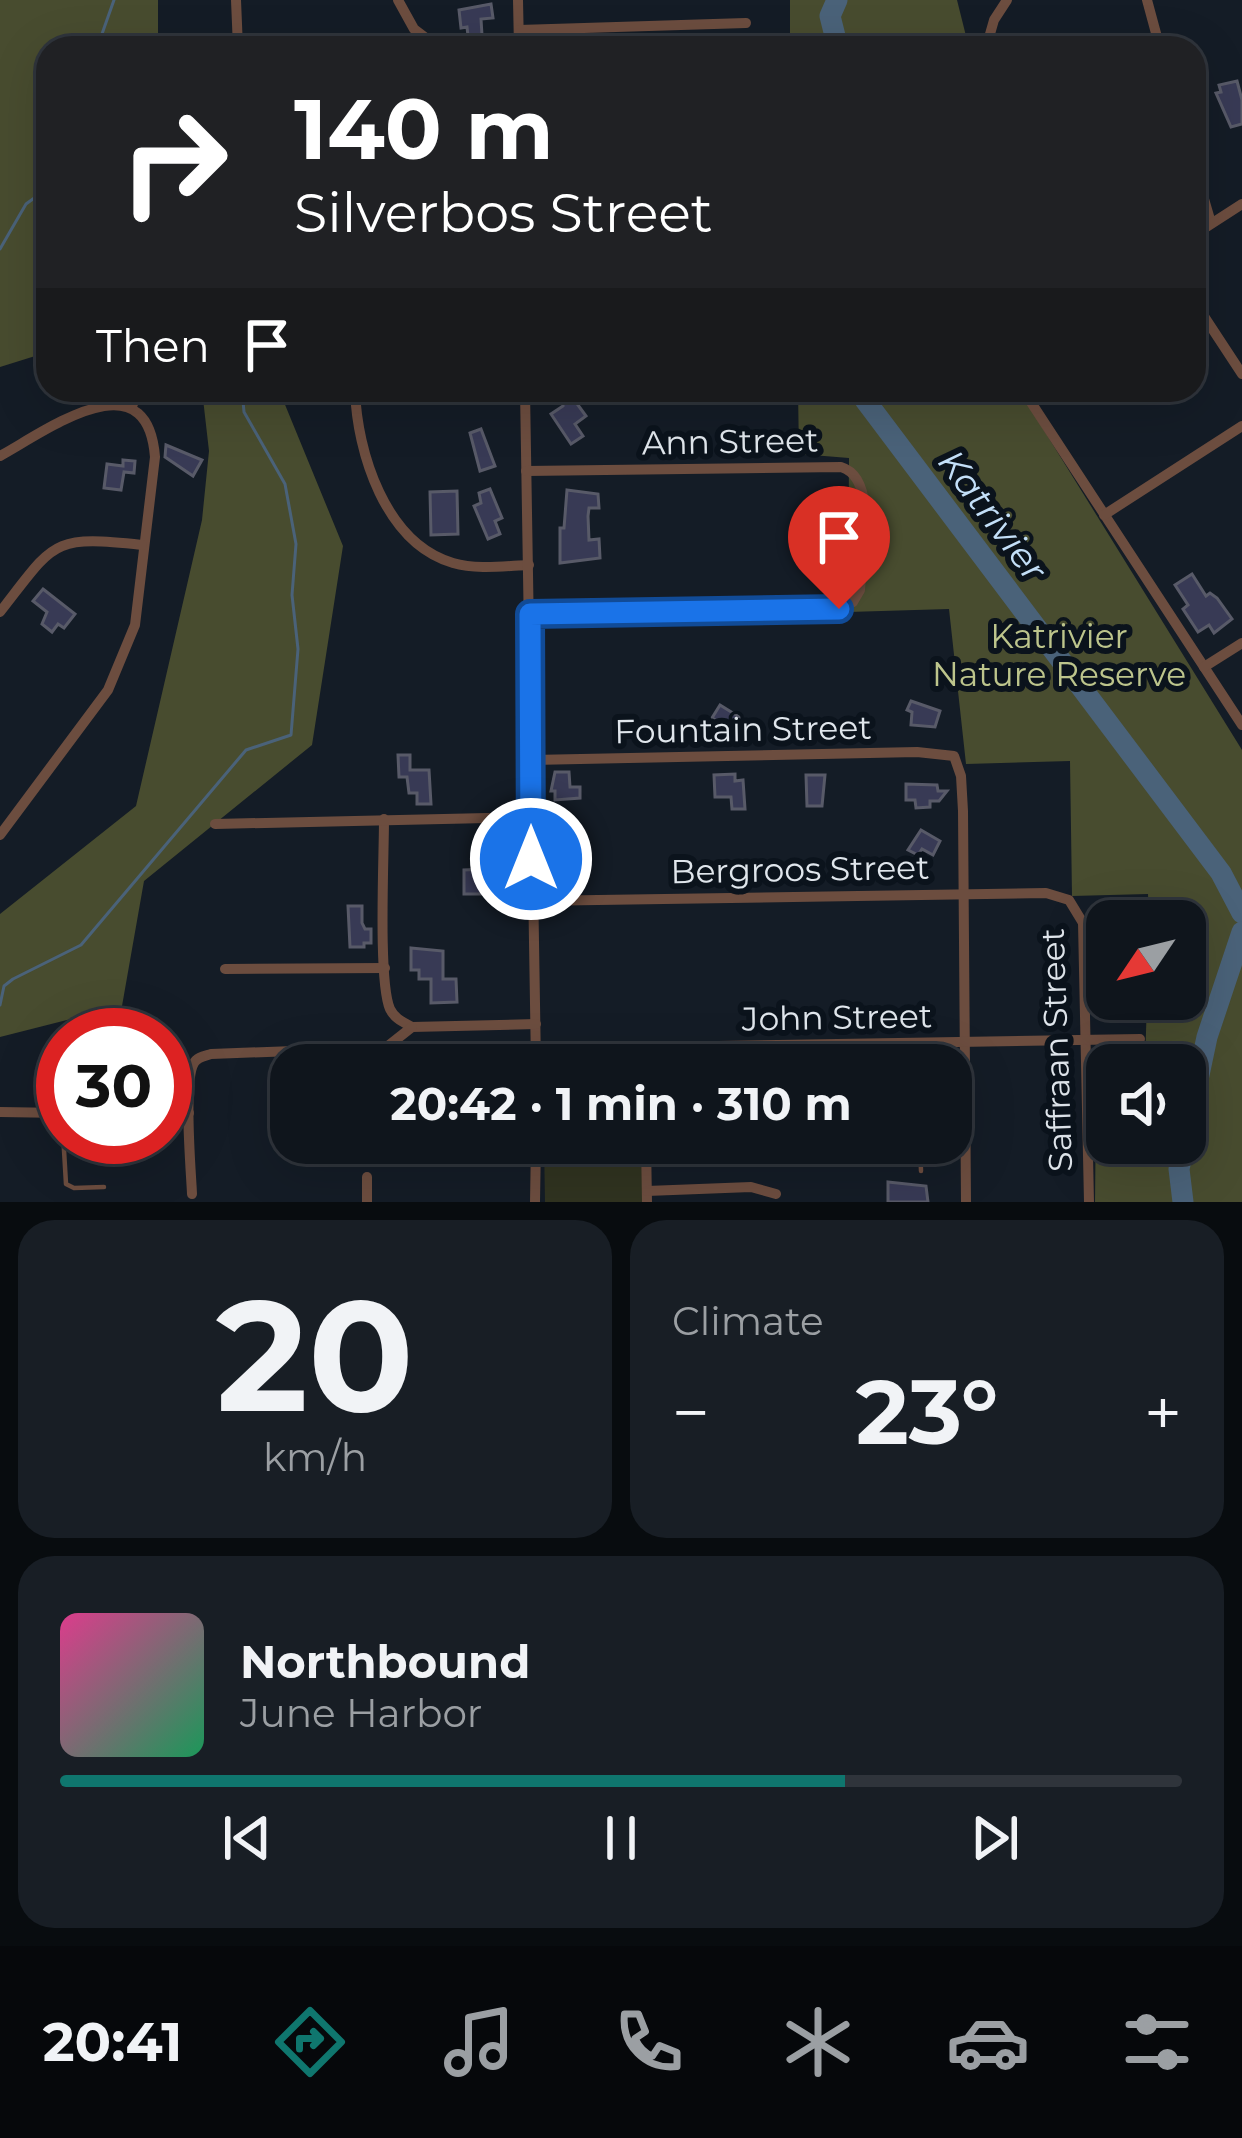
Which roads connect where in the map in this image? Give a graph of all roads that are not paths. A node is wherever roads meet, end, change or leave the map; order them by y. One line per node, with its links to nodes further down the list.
1 (236, 0): 8 (street)
2 (398, 0): 9 (street)
3 (518, 0): 7 (street)
4 (1007, 0): 11 (street)
5 (1147, 0): 12 (street)
6 (746, 23): 7 (street)
7 (519, 30): 10 (street)
8 (238, 36)
9 (423, 36)
10 (519, 36)
11 (989, 36)
12 (1157, 36)
13 (1242, 204): 15 (street)
14 (1206, 208): 15 (street)
15 (1210, 223): 16 (street)
16 (1206, 226)
17 (1206, 319): 18 (street)
18 (1242, 374)
19 (137, 402): 23 (lane)
20 (357, 402): 29 (street)
21 (525, 402): 26 (street)
22 (1031, 402): 27 (street)
23 (133, 412): 25 (street); 28 (street)
24 (1242, 426): 27 (street)
25 (0, 456)
26 (526, 472): 29 (street); 31 (street, Ann Street)
27 (1104, 515): 33 (street)
28 (142, 545): 30 (street); 39 (street)
29 (529, 565): 31 (street)
30 (0, 612)
31 (530, 614): 35 (street)
32 (1242, 643): 33 (street)
33 (1204, 667): 34 (street)
34 (1242, 725)
35 (532, 760): 36 (street); 40 (street, Fountain Street)
36 (530, 817): 37 (street); 42 (street)
37 (384, 819): 38 (street); 43 (street)
38 (215, 824)
39 (0, 835)
40 (964, 894): 41 (street, Bergroos Street); 42 (street, Bergroos Street); 49 (street)
41 (1069, 900): 48 (street, Saffraan Street)
42 (531, 901): 45 (street)
43 (385, 968): 44 (street); 46 (street)
44 (225, 969)
45 (536, 1024): 46 (street); 50 (street)
46 (412, 1027): 52 (street)
47 (1139, 1039): 48 (street, John Street)
48 (1085, 1040): 49 (street, John Street); 70 (street, Saffraan Street)
49 (964, 1042): 51 (street, John Street)
50 (536, 1044)
51 (836, 1044)
52 (192, 1078)
53 (0, 1112): 54 (street)
54 (36, 1113)
55 (65, 1164): 63 (lane)
56 (191, 1164): 64 (street)
57 (536, 1164): 68 (street)
58 (646, 1164): 66 (street)
59 (921, 1164): 61 (lane)
60 (963, 1164): 69 (street)
61 (921, 1171)
62 (367, 1177): 67 (street)
63 (104, 1187)
64 (192, 1193)
65 (776, 1194): 66 (street)
66 (647, 1197)
67 (367, 1202)
68 (536, 1202)
69 (966, 1202)
70 (1088, 1202)

